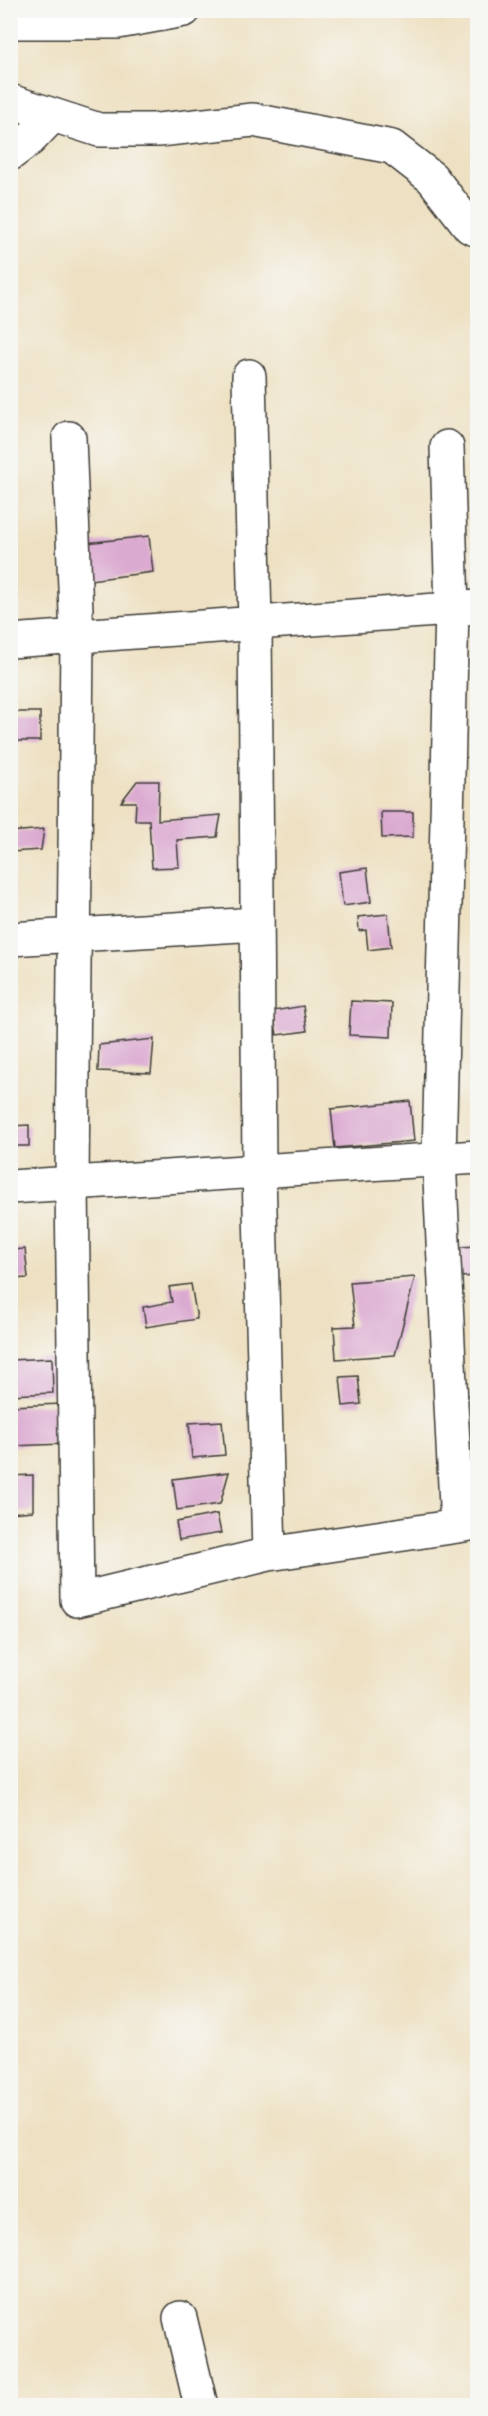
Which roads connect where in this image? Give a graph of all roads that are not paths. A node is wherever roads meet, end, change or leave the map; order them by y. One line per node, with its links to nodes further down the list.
1 (184, 10): 2 (street)
2 (10, 22)
3 (10, 100): 4 (street)
4 (53, 115): 5 (street); 6 (street)
5 (10, 154)
6 (477, 230)
7 (249, 376): 11 (street)
8 (69, 438): 12 (street)
9 (447, 447): 10 (street)
10 (465, 607): 11 (street); 18 (street)
11 (255, 623): 12 (street); 14 (street)
12 (77, 637): 13 (street); 15 (street)
13 (10, 641)
14 (257, 924): 15 (street); 19 (street)
15 (75, 936): 16 (street); 20 (street)
16 (10, 939)
17 (477, 1157): 18 (street)
18 (439, 1159): 19 (street); 22 (street)
19 (259, 1172): 20 (street); 23 (street)
20 (72, 1184): 21 (street); 23 (street)
21 (10, 1187)
22 (467, 1524): 23 (street)
23 (269, 1554)
24 (180, 2318): 25 (street)
25 (201, 2406)

